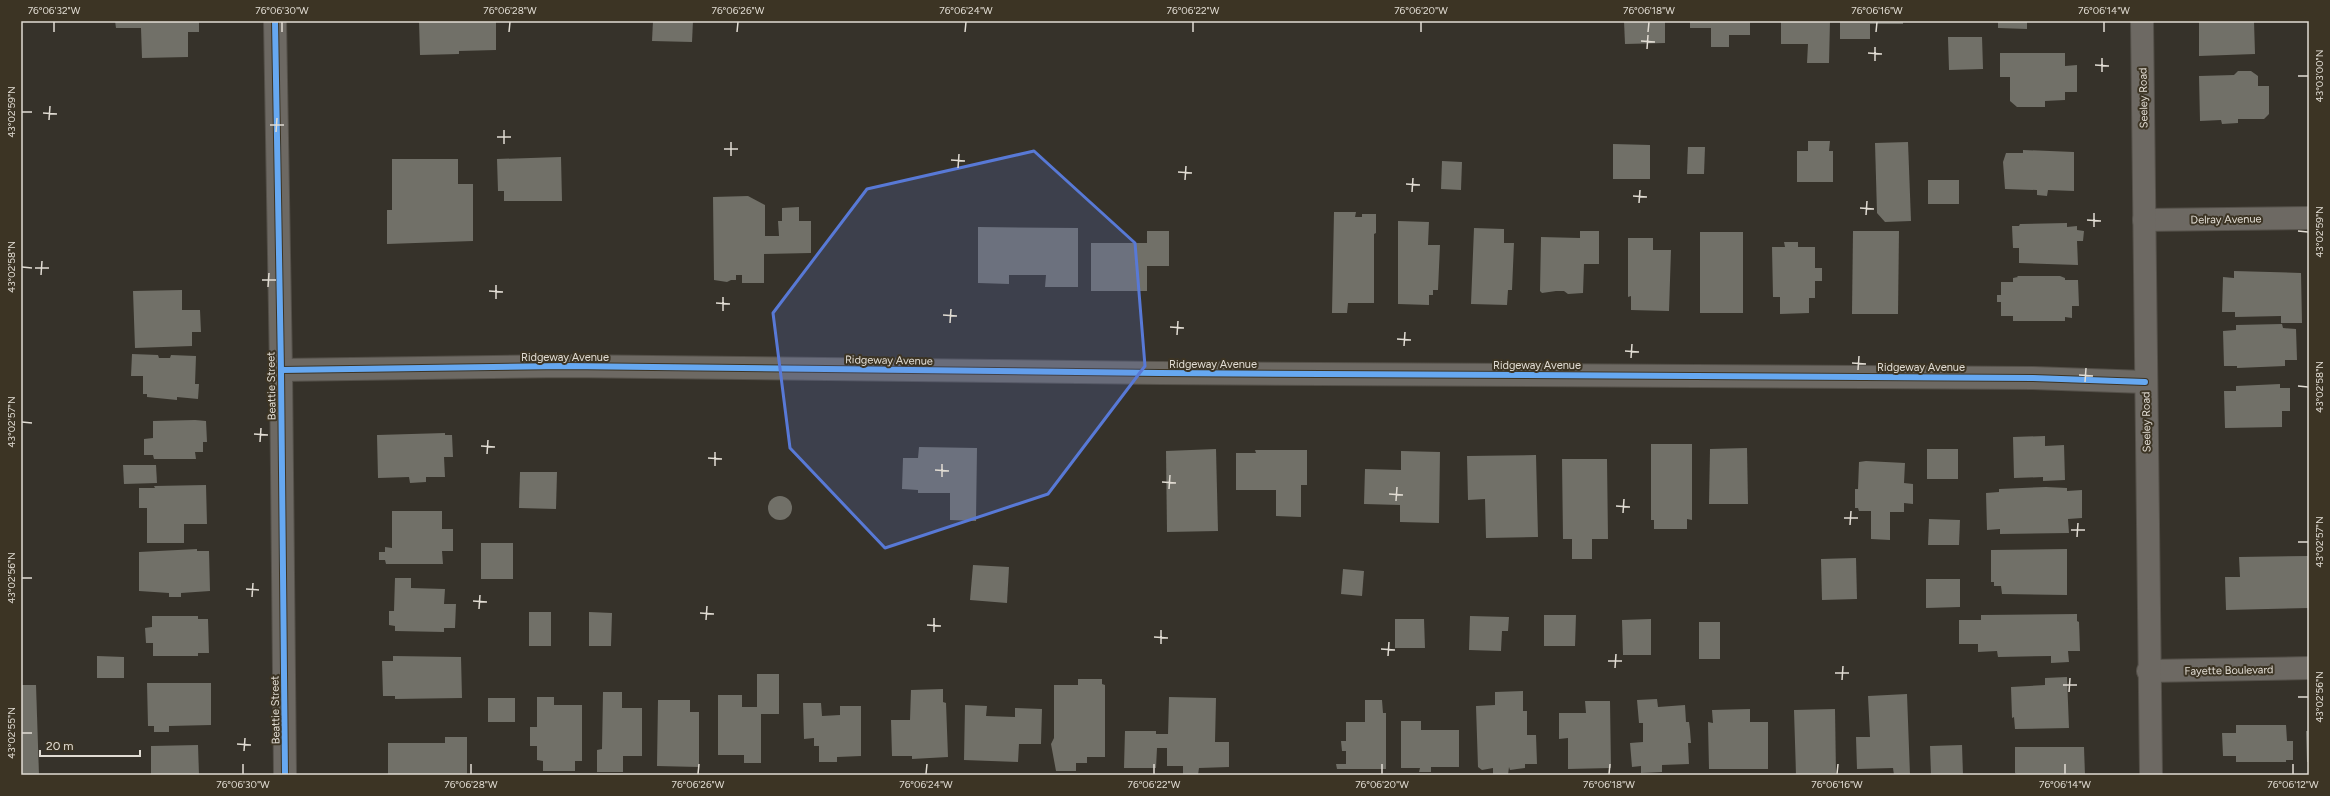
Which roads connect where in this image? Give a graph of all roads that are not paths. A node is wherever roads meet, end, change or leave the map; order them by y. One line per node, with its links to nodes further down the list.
1 (275, 21): 5 (street, Beattie Street)
2 (2142, 21): 4 (street, Seeley Road)
3 (2309, 218): 4 (street, Delray Avenue)
4 (2144, 220): 6 (street, Seeley Road)
5 (281, 370): 6 (street, Ridgeway Avenue); 9 (street, Beattie Street)
6 (2145, 382): 8 (street, Seeley Road)
7 (2309, 668): 8 (street, Fayette Boulevard)
8 (2148, 671): 10 (street, Seeley Road)
9 (285, 775)
10 (2150, 775)

